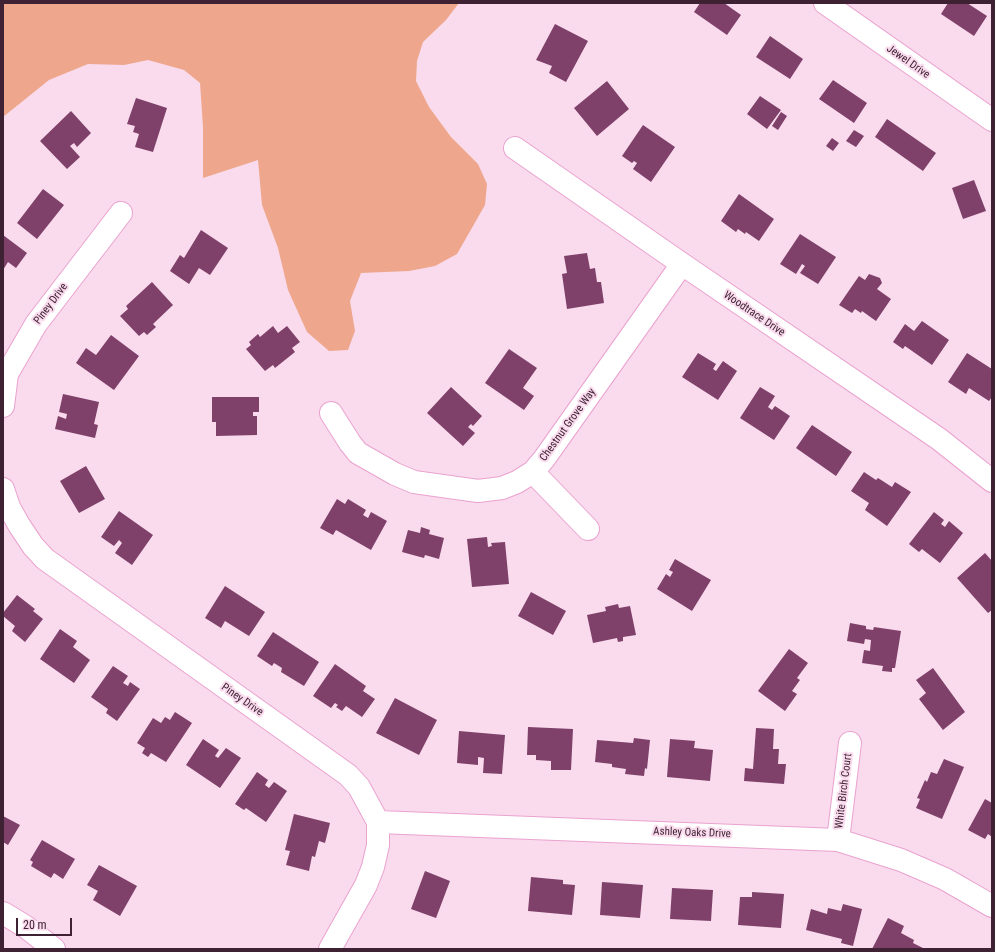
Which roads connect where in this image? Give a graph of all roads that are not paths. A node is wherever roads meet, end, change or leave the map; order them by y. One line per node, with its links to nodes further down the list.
1 (825, 3): 2 (street, Jewel Drive)
2 (992, 120)
3 (515, 148): 5 (street, Woodtrace Drive)
4 (121, 213): 6 (street, Piney Drive)
5 (682, 264): 8 (street, Chestnut Grove Way); 9 (street, Woodtrace Drive)
6 (3, 406)
7 (332, 413): 8 (street, Chestnut Grove Way)
8 (533, 472): 11 (street)
9 (992, 481)
10 (3, 489): 13 (street, Piney Drive)
11 (588, 529)
12 (850, 743): 14 (street, White Birch Court)
13 (378, 822): 14 (street, Ashley Oaks Drive); 18 (street, Piney Drive)
14 (838, 840): 15 (street, Ashley Oaks Drive)
15 (992, 906)
16 (3, 913): 17 (street)
17 (54, 949)
18 (330, 949)

